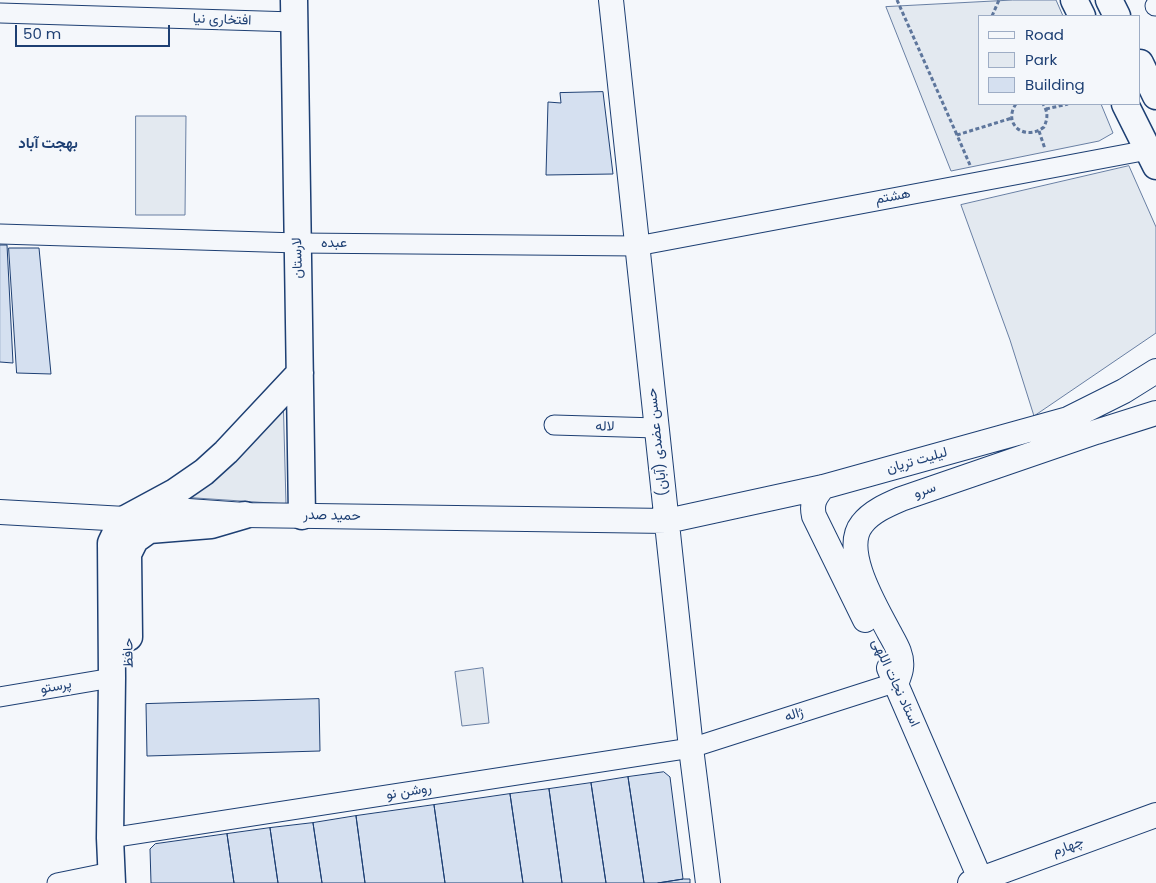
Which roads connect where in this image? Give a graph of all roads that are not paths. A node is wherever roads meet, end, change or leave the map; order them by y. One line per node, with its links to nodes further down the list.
1 (611, 0): 14 (street, حسن عضدی (آبان))
2 (1074, 0): 6 (main road)
3 (1109, 0): 7 (main road)
4 (294, 11): 5 (street, افتخاری نیا); 13 (main road, لارستان)
5 (0, 13)
6 (1082, 15)
7 (1116, 15)
8 (1141, 65): 9 (main road)
9 (1156, 96)
10 (1126, 105): 11 (main road)
11 (1152, 158): 14 (street, هشتم)
12 (0, 234): 13 (street, عبده)
13 (298, 243): 14 (street, عبده); 16 (main road, لارستان)
14 (637, 246): 19 (street, حسن عضدی (آبان))
15 (1156, 371): 20 (street, لیلیت تریان)
16 (300, 373): 23 (main road, لارستان); 24 (main road)
17 (1156, 413): 27 (street, سرو)
18 (554, 426): 19 (street, لاله)
19 (657, 428): 25 (street, حسن عضدی (آبان))
20 (823, 487): 25 (street, لیلیت تریان); 27 (street, استاد نجات اللهی)
21 (0, 512): 24 (street, حمید صدر)
22 (245, 515): 23 (street, حمید صدر); 24 (street, حمید صدر); 26 (main road, حافظ)
23 (302, 516): 25 (street, حمید صدر)
24 (125, 519): 26 (main road, حافظ)
25 (667, 520): 29 (street, حسن عضدی (آبان))
26 (121, 676): 28 (street, پرستو); 31 (main road, حافظ)
27 (896, 682): 29 (street, ژاله); 33 (street, استاد نجات اللهی)
28 (0, 697)
29 (692, 748): 31 (street, روشن نو); 35 (street, حسن عضدی (آبان))
30 (1156, 815): 33 (street, چهارم)
31 (118, 837): 32 (main road, حافظ)
32 (120, 877): 34 (street)
33 (978, 882)
34 (57, 883)
35 (708, 883)

